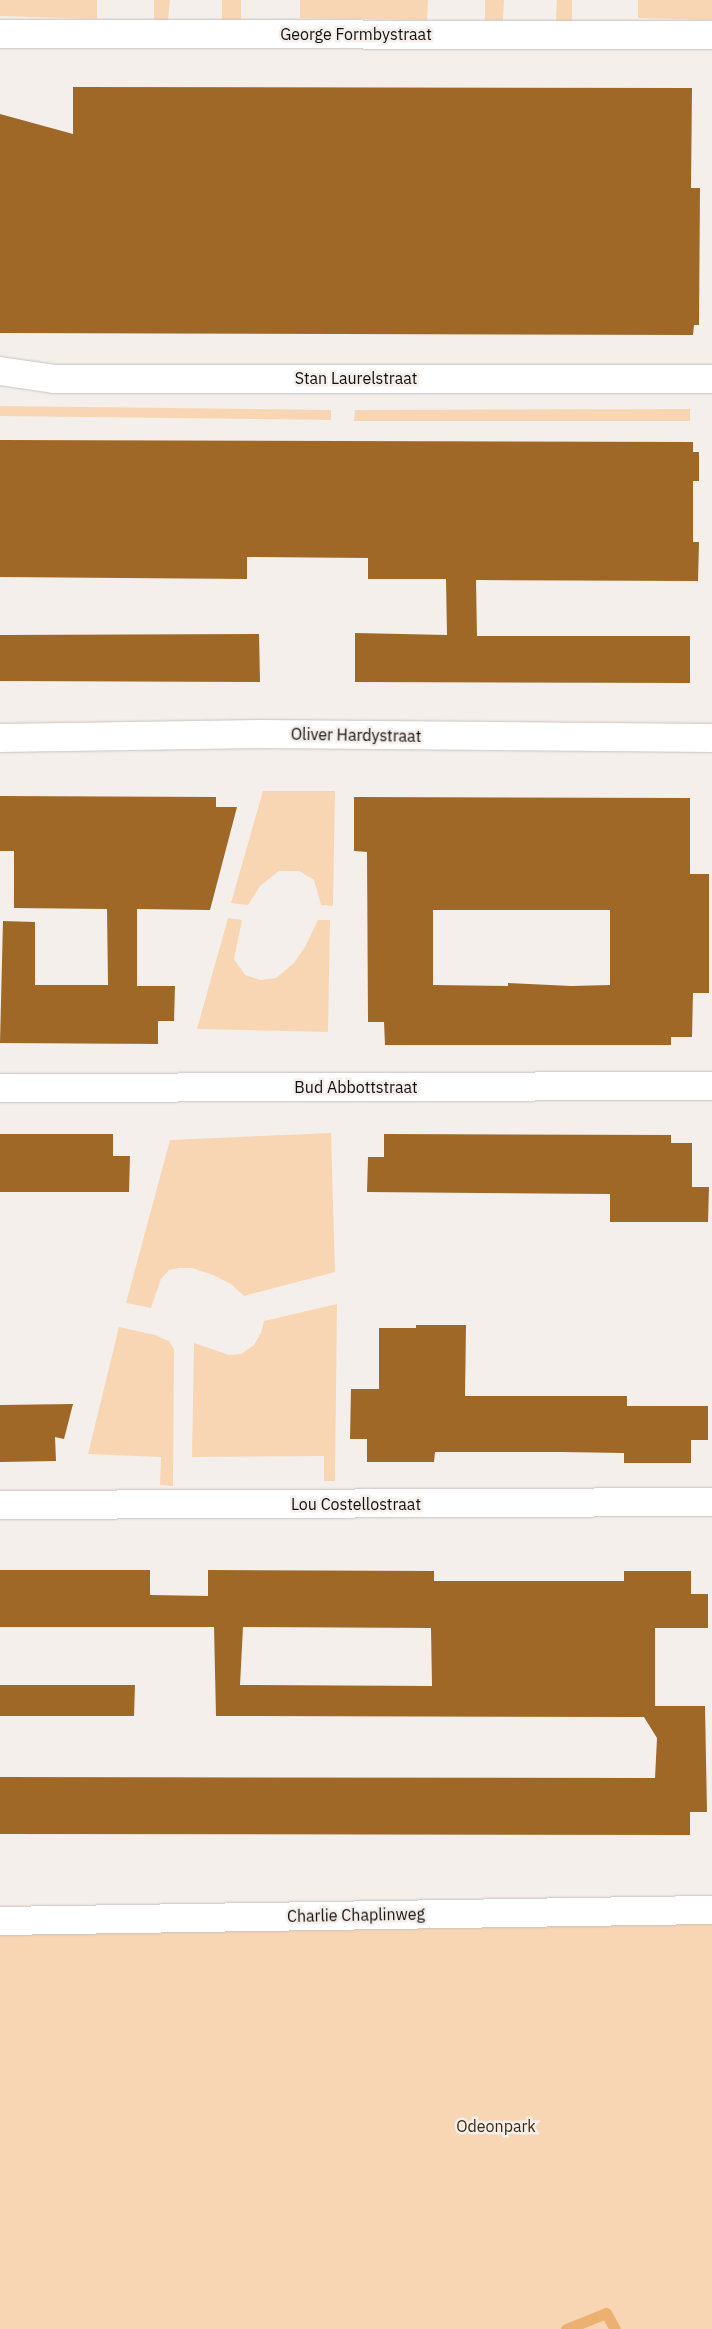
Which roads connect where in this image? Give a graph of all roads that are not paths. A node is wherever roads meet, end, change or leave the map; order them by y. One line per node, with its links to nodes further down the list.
1 (0, 34): 2 (street, George Formbystraat)
2 (712, 35)
3 (0, 371): 4 (street, Stan Laurelstraat)
4 (712, 379)
5 (0, 738): 6 (street, Oliver Hardystraat)
6 (712, 738)
7 (712, 1086): 8 (street, Bud Abbottstraat)
8 (0, 1088)
9 (712, 1502): 10 (street, Lou Costellostraat)
10 (0, 1505)
11 (712, 1910): 12 (street, Charlie Chaplinweg)
12 (0, 1921)

